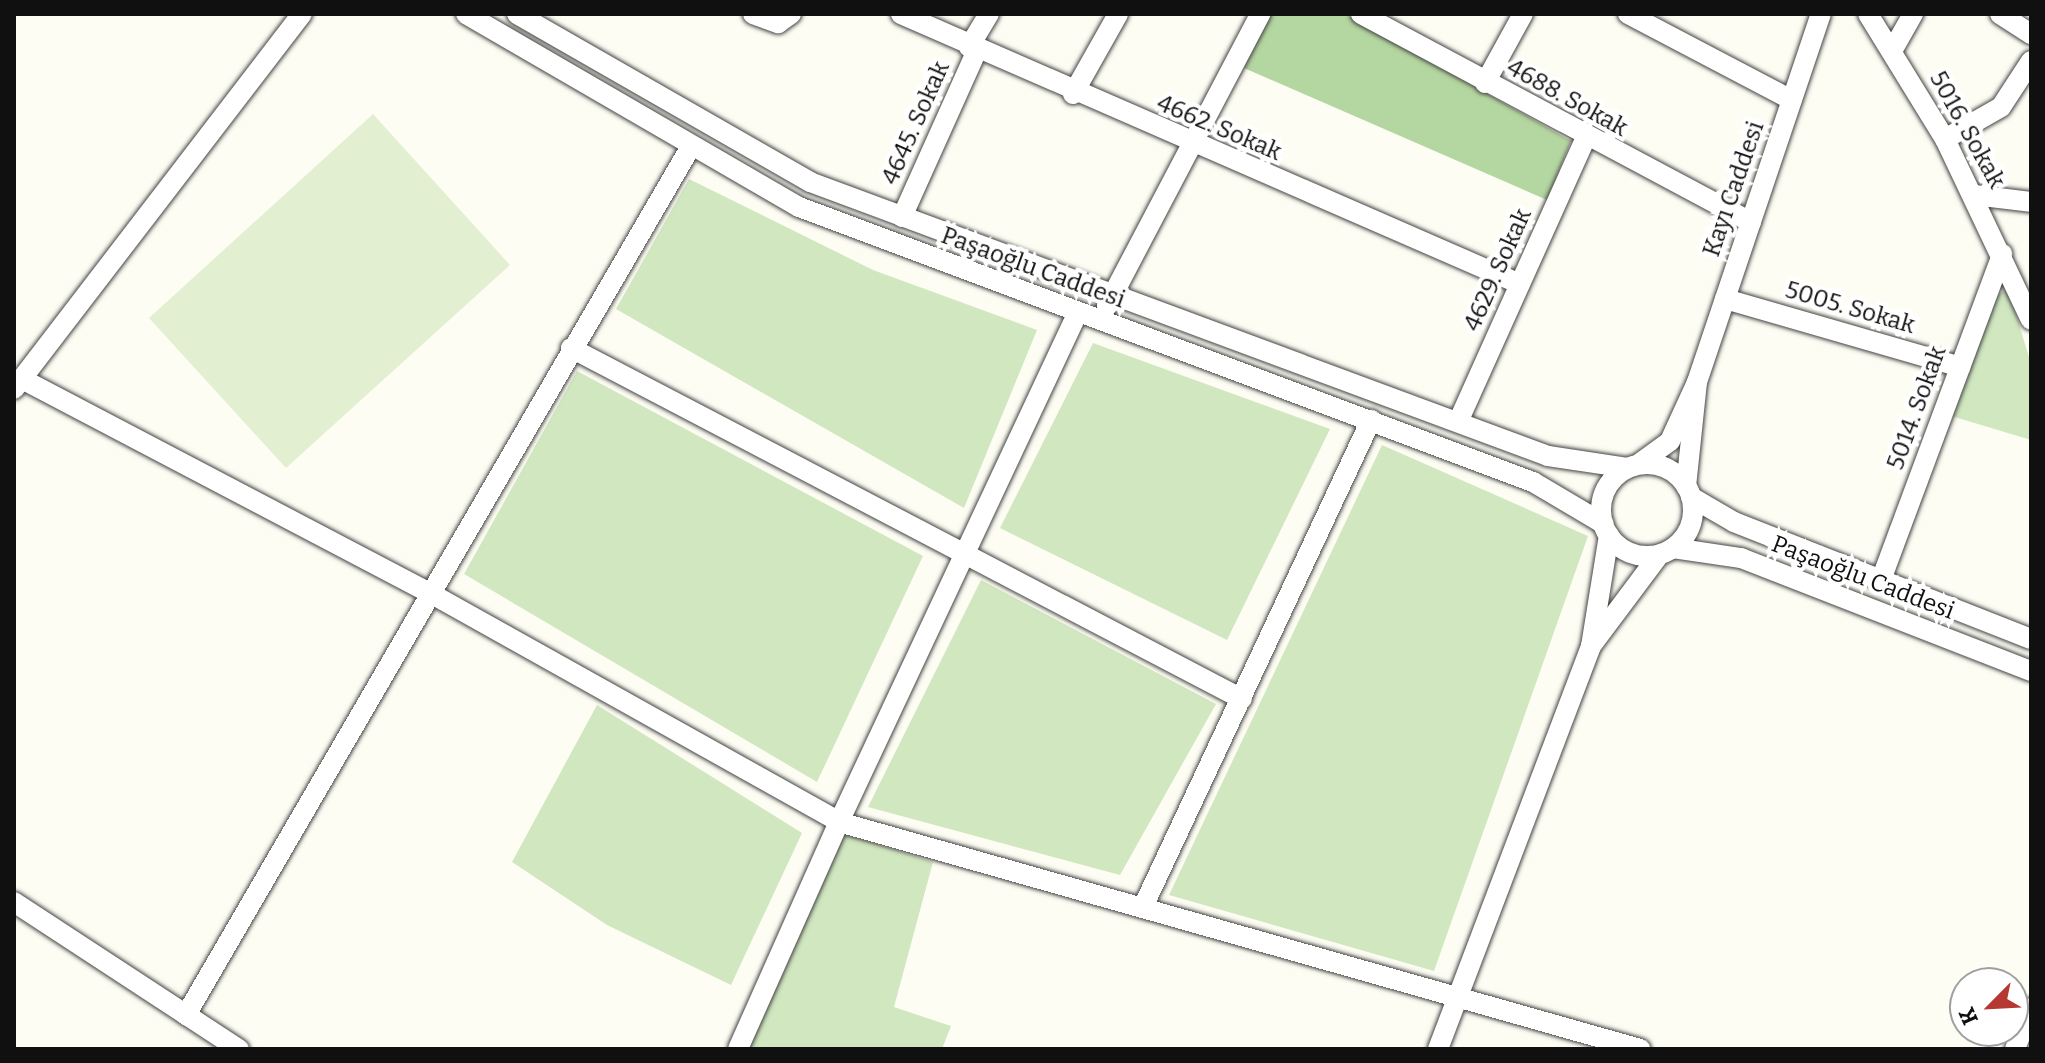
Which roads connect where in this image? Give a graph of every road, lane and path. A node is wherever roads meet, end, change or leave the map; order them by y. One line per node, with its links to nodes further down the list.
1 (302, 14): 42 (street)
2 (466, 14): 27 (street, Paşaoğlu Caddesi)
3 (517, 14): 30 (street, Paşaoğlu Caddesi)
4 (791, 14): 16 (street)
5 (901, 14): 18 (street, 4662. Sokak)
6 (989, 14): 18 (street, 4645. Sokak)
7 (1118, 14): 22 (street)
8 (1260, 14): 26 (street)
9 (1523, 14): 21 (street)
10 (1628, 14): 23 (street)
11 (1821, 14): 23 (street, Kayı Caddesi)
12 (1868, 14): 19 (street, 5016. Sokak)
13 (1913, 14): 19 (street)
14 (2000, 14): 17 (street)
15 (1371, 16): 21 (street, 4688. Sokak)
16 (762, 18)
17 (2031, 34)
18 (973, 48): 22 (street, 4662. Sokak); 30 (street, 4645. Sokak)
19 (1892, 51): 25 (street, 5016. Sokak)
20 (2031, 61): 25 (street)
21 (1485, 83): 24 (street, 4688. Sokak)
22 (1073, 94): 26 (street, 4662. Sokak)
23 (1792, 100): 31 (street, Kayı Caddesi)
24 (1585, 139): 31 (street, 4688. Sokak); 34 (street, 4629. Sokak)
25 (1945, 139): 28 (street, 5016. Sokak)
26 (1193, 145): 34 (street, 4662. Sokak); 35 (street)
27 (690, 148): 37 (street, Paşaoğlu Caddesi); 39 (street)
28 (1974, 195): 29 (street); 32 (street, 5016. Sokak)
29 (2031, 202)
30 (902, 217): 35 (street, Paşaoğlu Caddesi)
31 (1751, 222): 36 (street, Kayı Caddesi)
32 (2002, 254): 33 (street, 5016. Sokak); 40 (street, 5014. Sokak)
33 (2022, 279): 38 (street, 5016. Sokak)
34 (1520, 284): 44 (street, 4629. Sokak)
35 (1114, 295): 37 (street); 44 (street, Paşaoğlu Caddesi)
36 (1725, 299): 40 (street, 5005. Sokak); 41 (street, Kayı Caddesi)
37 (1088, 316): 43 (street, Paşaoğlu Caddesi); 49 (street)
38 (2031, 320)
39 (571, 348): 49 (street); 51 (street)
40 (1960, 367): 50 (street, 5014. Sokak)
41 (1697, 382): 45 (street, Kayı Caddesi); 46 (street, Kayı Caddesi)
42 (18, 384): 51 (street)
43 (1371, 420): 47 (street, Paşaoğlu Caddesi); 55 (street)
44 (1458, 422): 45 (street, Paşaoğlu Caddesi)
45 (1634, 466): 46 (street); 47 (street)
46 (1689, 492): 48 (street); 50 (street, Paşaoğlu Caddesi)
47 (1606, 530): 48 (street); 53 (street)
48 (1666, 551): 53 (street); 54 (street, Paşaoğlu Caddesi)
49 (966, 555): 55 (street); 56 (street)
50 (1881, 580): 52 (street, Paşaoğlu Caddesi)
51 (430, 593): 56 (street); 61 (street)
52 (2031, 639)
53 (1591, 646): 59 (street)
54 (2031, 671)
55 (1242, 699): 58 (street)
56 (839, 822): 58 (street); 63 (street)
57 (14, 902): 61 (street)
58 (1143, 907): 59 (street)
59 (1460, 997): 64 (street); 65 (street)
60 (2031, 1008): 66 (street)
61 (186, 1015): 62 (street)
62 (239, 1049)
63 (738, 1049)
64 (1438, 1049)
65 (1640, 1049)
66 (2015, 1049)

